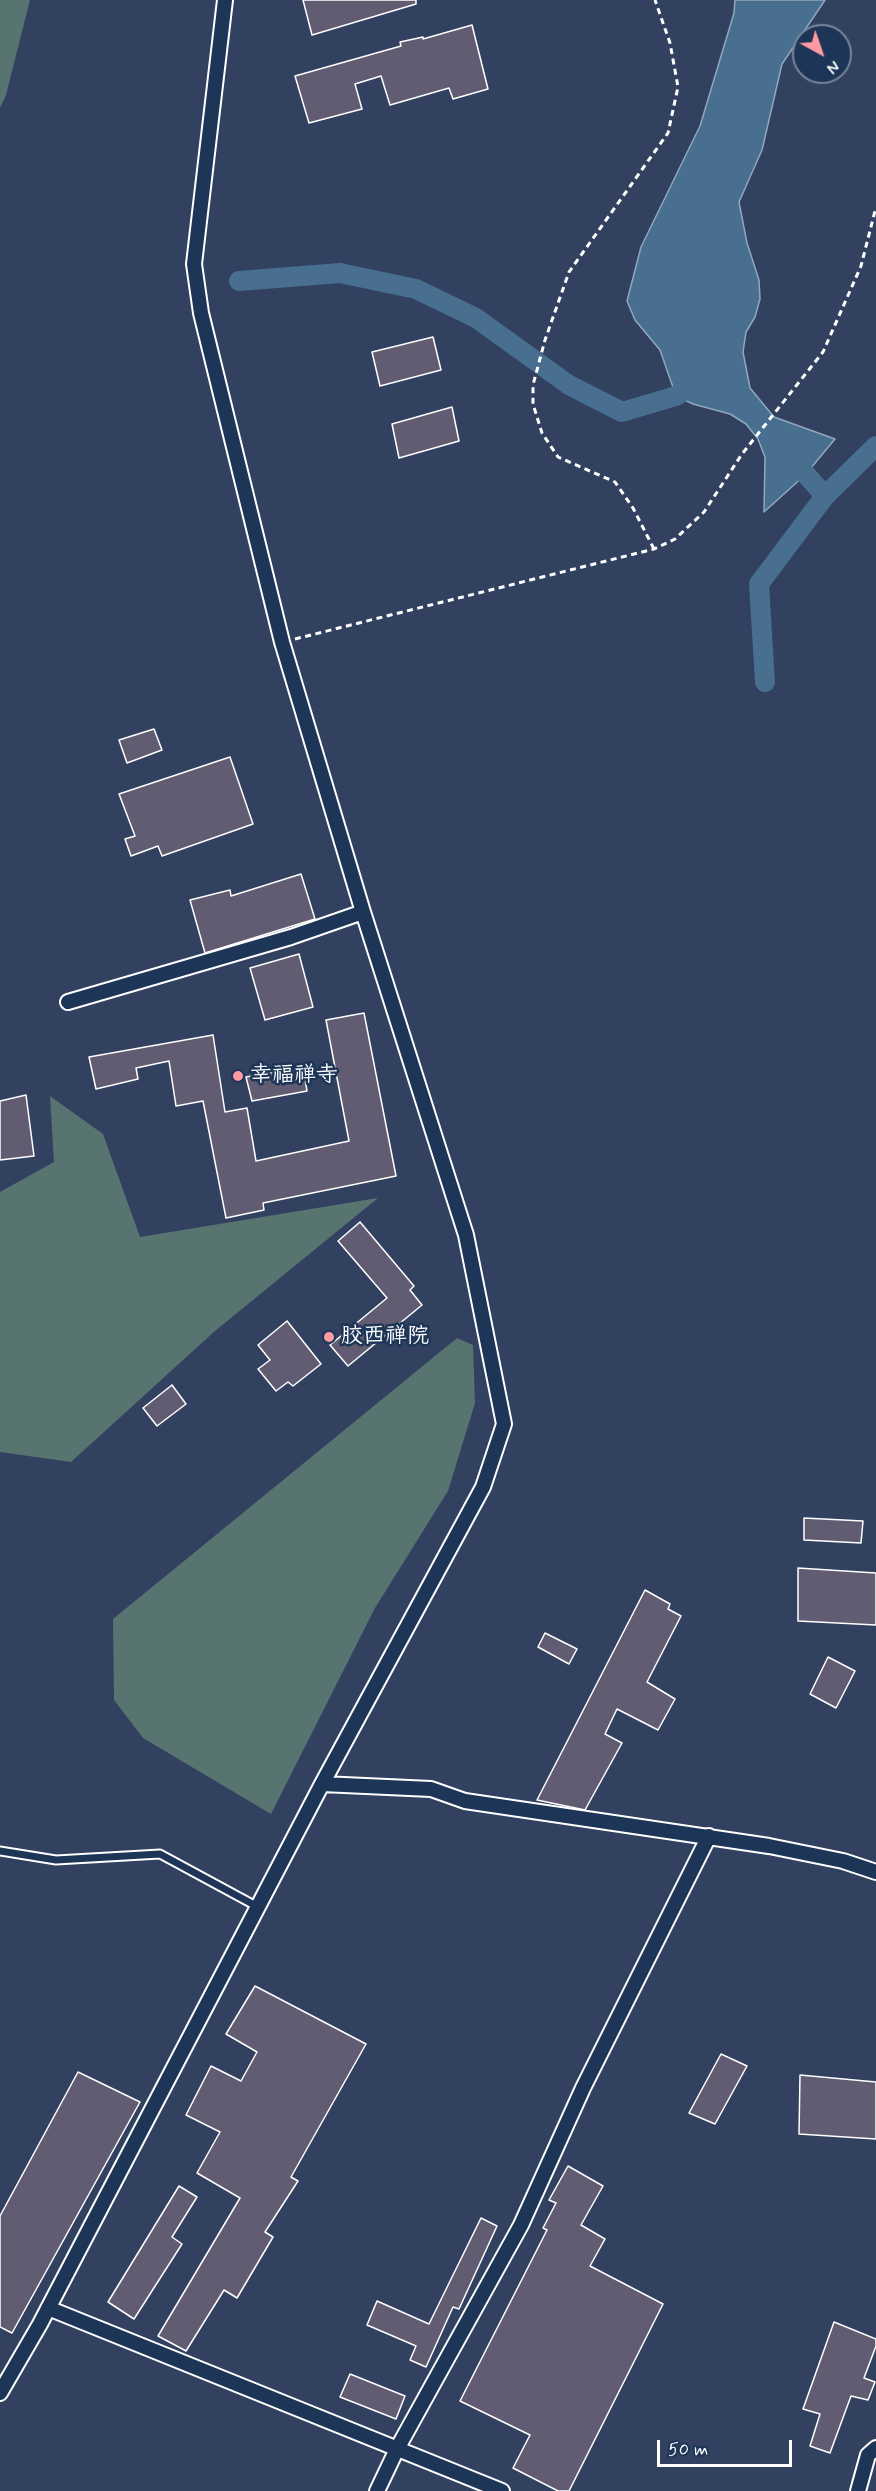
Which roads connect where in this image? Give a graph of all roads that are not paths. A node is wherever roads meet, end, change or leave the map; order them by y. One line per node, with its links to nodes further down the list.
1 (225, 0): 2 (street)
2 (363, 912): 3 (street); 4 (street)
3 (68, 1002)
4 (322, 1784): 5 (street); 8 (street)
5 (709, 1836): 7 (street); 12 (street)
6 (0, 1851): 8 (lane)
7 (876, 1872)
8 (258, 1907): 9 (street)
9 (48, 2308): 10 (street); 12 (street)
10 (0, 2393)
11 (876, 2448): 15 (street)
12 (397, 2449): 13 (street); 14 (street)
13 (377, 2491)
14 (502, 2491)
15 (858, 2491)

